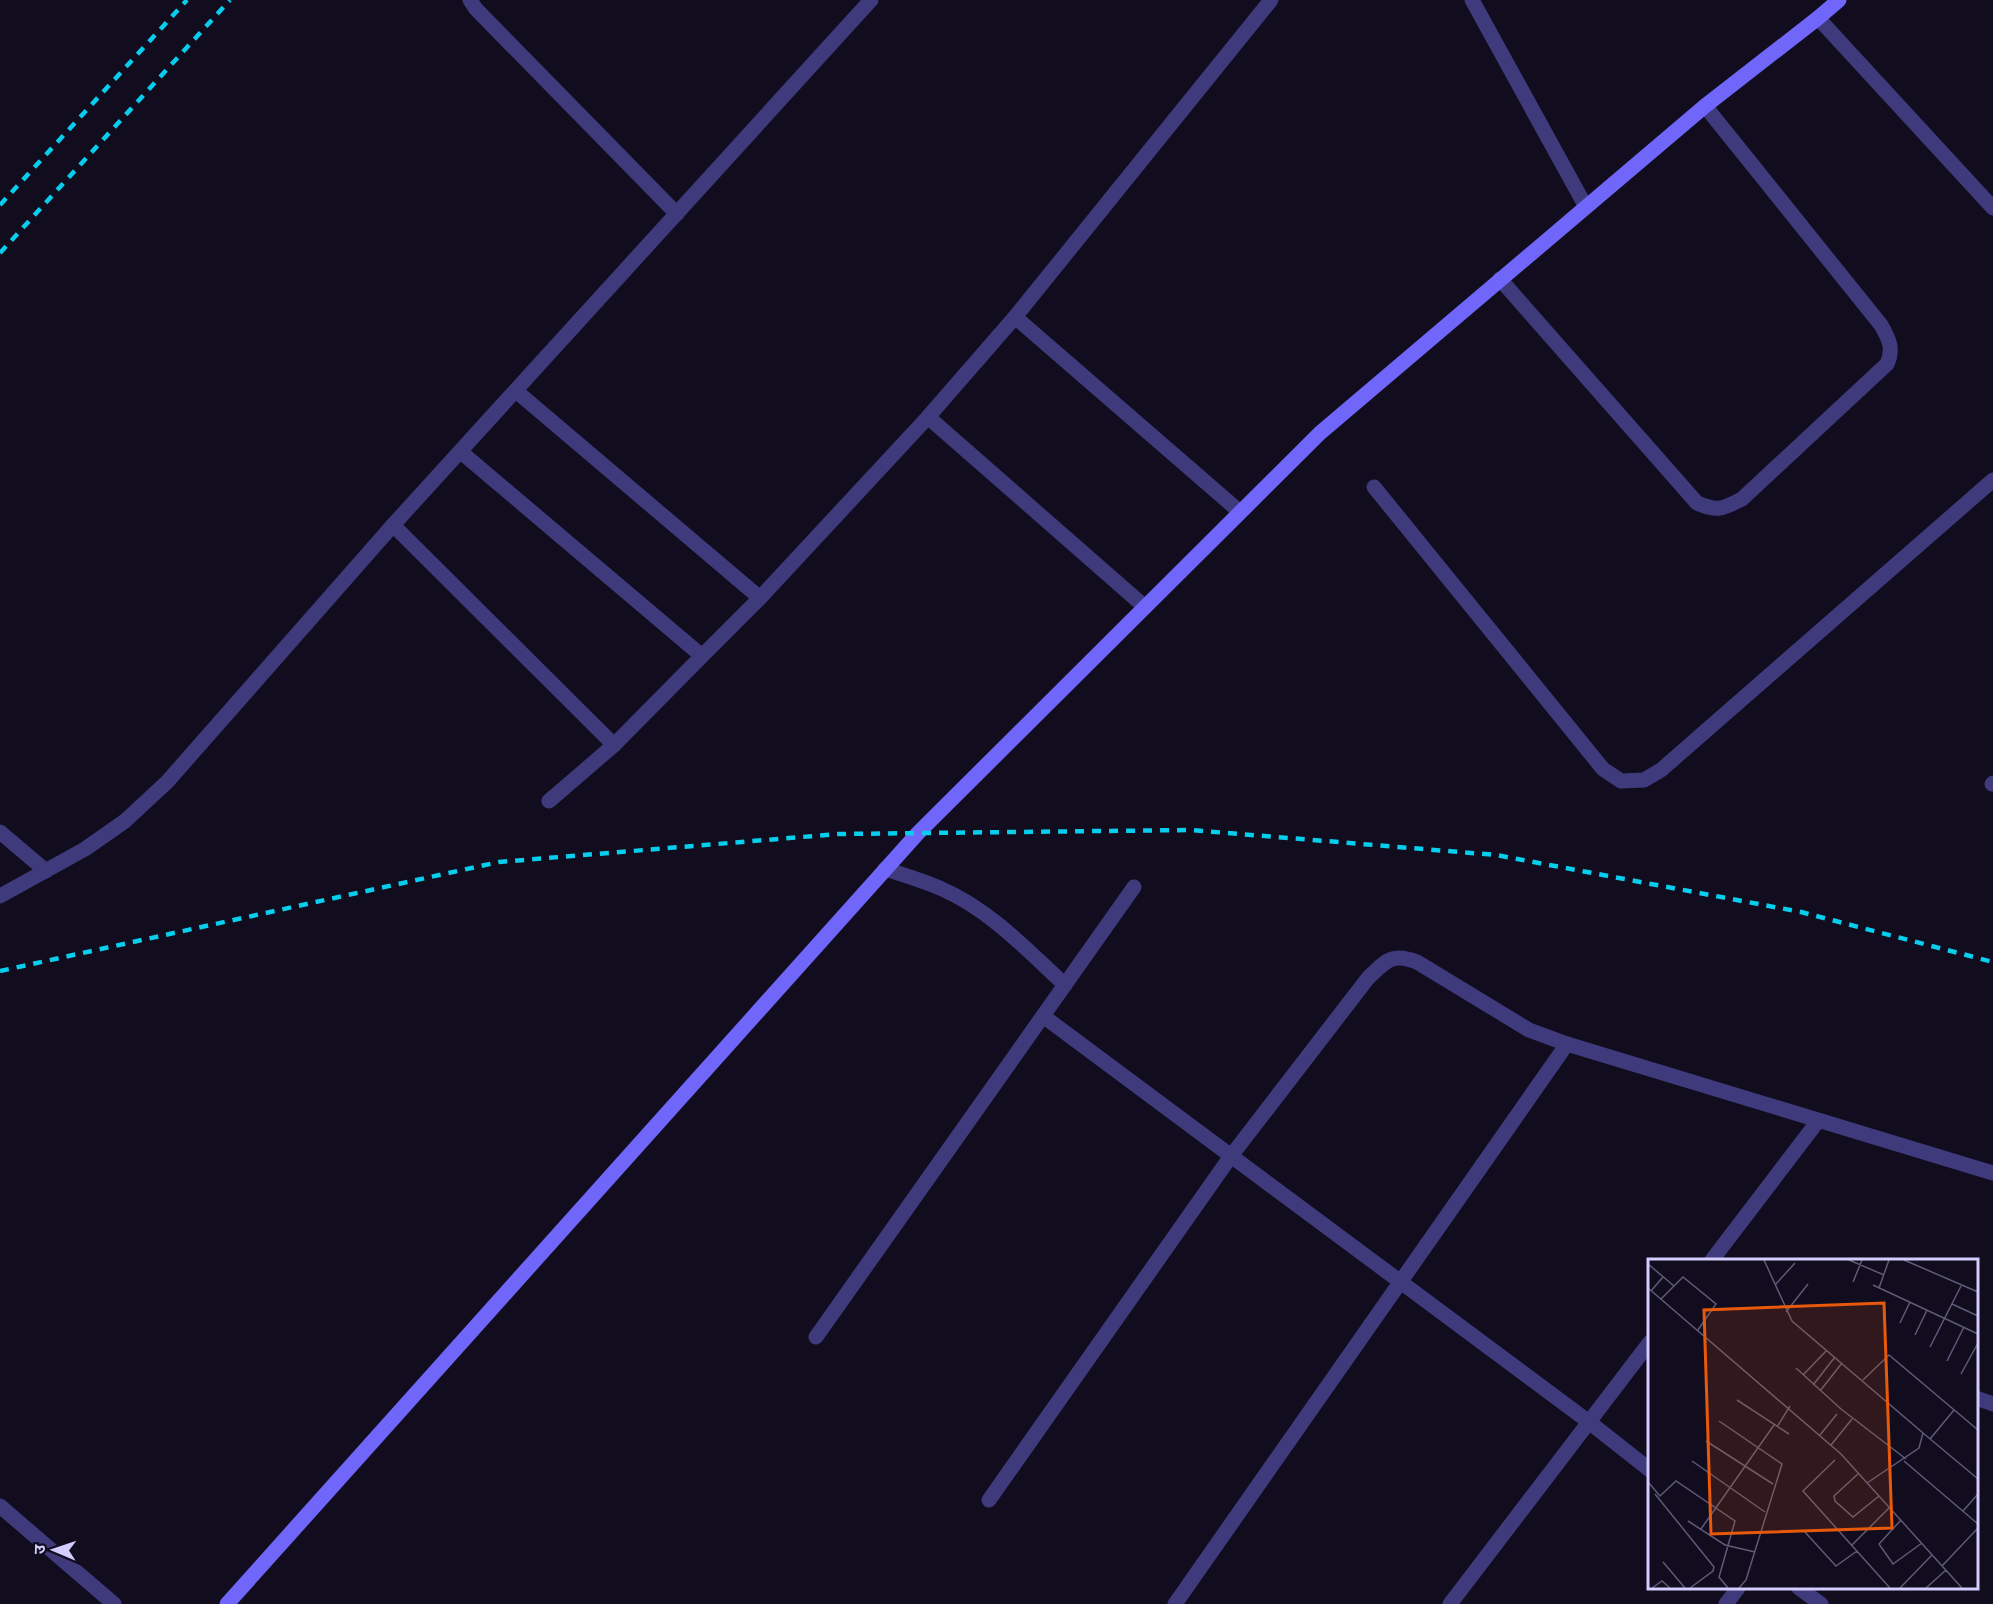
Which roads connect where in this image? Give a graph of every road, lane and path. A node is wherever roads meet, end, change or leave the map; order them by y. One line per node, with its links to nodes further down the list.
1 (470, 0): 10 (street)
2 (871, 0): 10 (street)
3 (1271, 0): 12 (street)
4 (1472, 0): 8 (street)
5 (1839, 0): 6 (street)
6 (1818, 18): 7 (street); 9 (street)
7 (1705, 106): 8 (street); 11 (street)
8 (1586, 207): 11 (street)
9 (1993, 208)
10 (677, 214): 13 (street)
11 (1500, 279): 18 (street)
12 (1015, 317): 14 (street); 18 (street)
13 (516, 391): 15 (street); 20 (street)
14 (928, 417): 20 (street); 21 (street)
15 (460, 452): 19 (street); 22 (street)
16 (1993, 480): 17 (street)
17 (1374, 487)
18 (1240, 512): 21 (street)
19 (393, 525): 23 (street); 27 (street)
20 (760, 598): 22 (street)
21 (1145, 607): 26 (street)
22 (702, 656): 23 (street)
23 (614, 745): 24 (street)
24 (549, 801)
25 (0, 832): 27 (street)
26 (885, 869): 30 (street); 49 (street)
27 (46, 871): 29 (street)
28 (1134, 887): 30 (street)
29 (0, 896)
30 (1065, 985): 31 (street)
31 (1043, 1016): 34 (street); 38 (street)
32 (1567, 1044): 33 (street); 34 (street); 37 (street)
33 (1818, 1120): 35 (street); 36 (street)
34 (1231, 1156): 37 (street); 44 (street)
35 (1993, 1173)
36 (1713, 1259)
37 (1400, 1282): 42 (street); 50 (street)
38 (816, 1337)
39 (1648, 1345): 42 (street)
40 (1978, 1398): 41 (street)
41 (1993, 1404)
42 (1588, 1422): 43 (street); 51 (street)
43 (1648, 1468)
44 (989, 1500)
45 (0, 1506): 48 (street)
46 (1737, 1589): 52 (street)
47 (1802, 1589): 53 (street)
48 (114, 1604)
49 (227, 1604)
50 (1175, 1604)
51 (1450, 1604)
52 (1726, 1604)
53 (1821, 1604)

